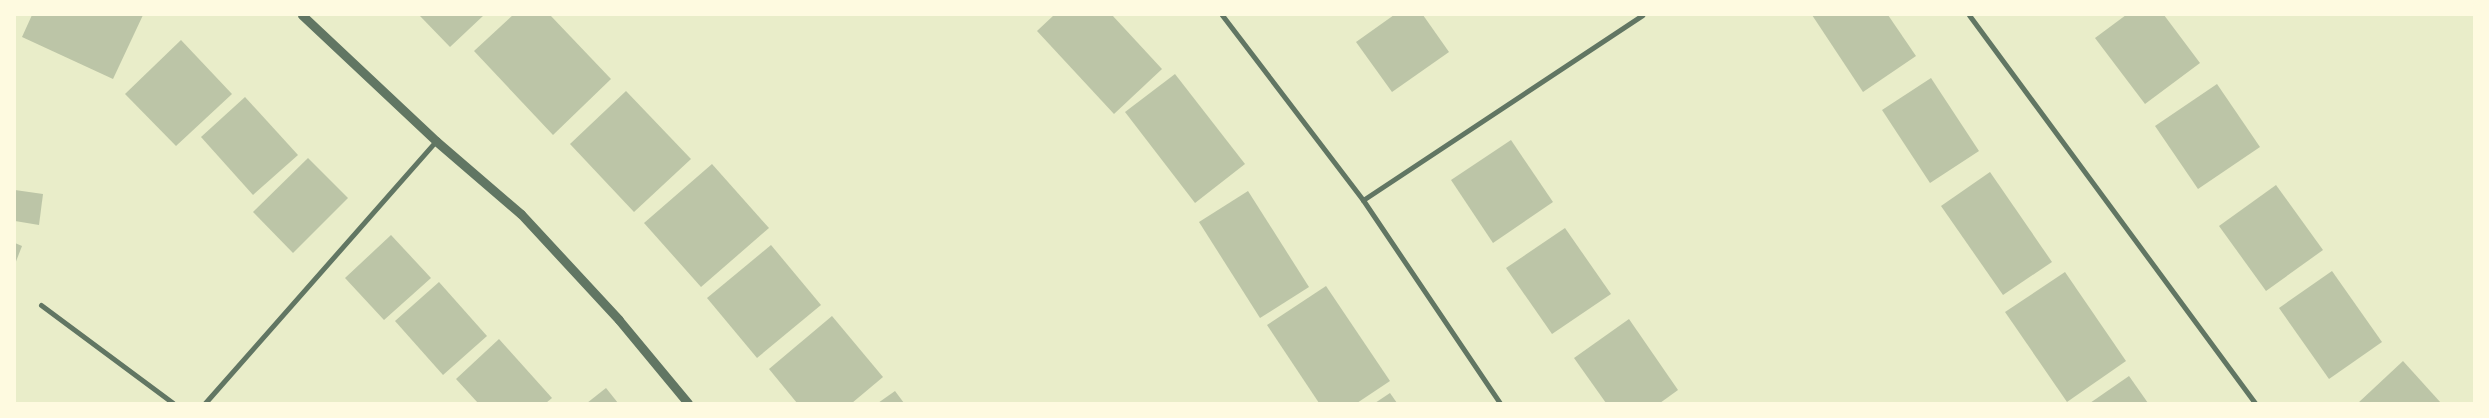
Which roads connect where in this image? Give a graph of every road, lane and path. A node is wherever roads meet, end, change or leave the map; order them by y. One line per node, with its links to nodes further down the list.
1 (302, 15): 5 (street)
2 (1222, 15): 6 (street)
3 (1642, 15): 6 (street)
4 (1969, 15): 12 (street)
5 (436, 141): 9 (street); 10 (street)
6 (1363, 200): 11 (street)
7 (41, 305): 8 (street)
8 (173, 403)
9 (206, 403)
10 (688, 403)
11 (1500, 403)
12 (2255, 403)

